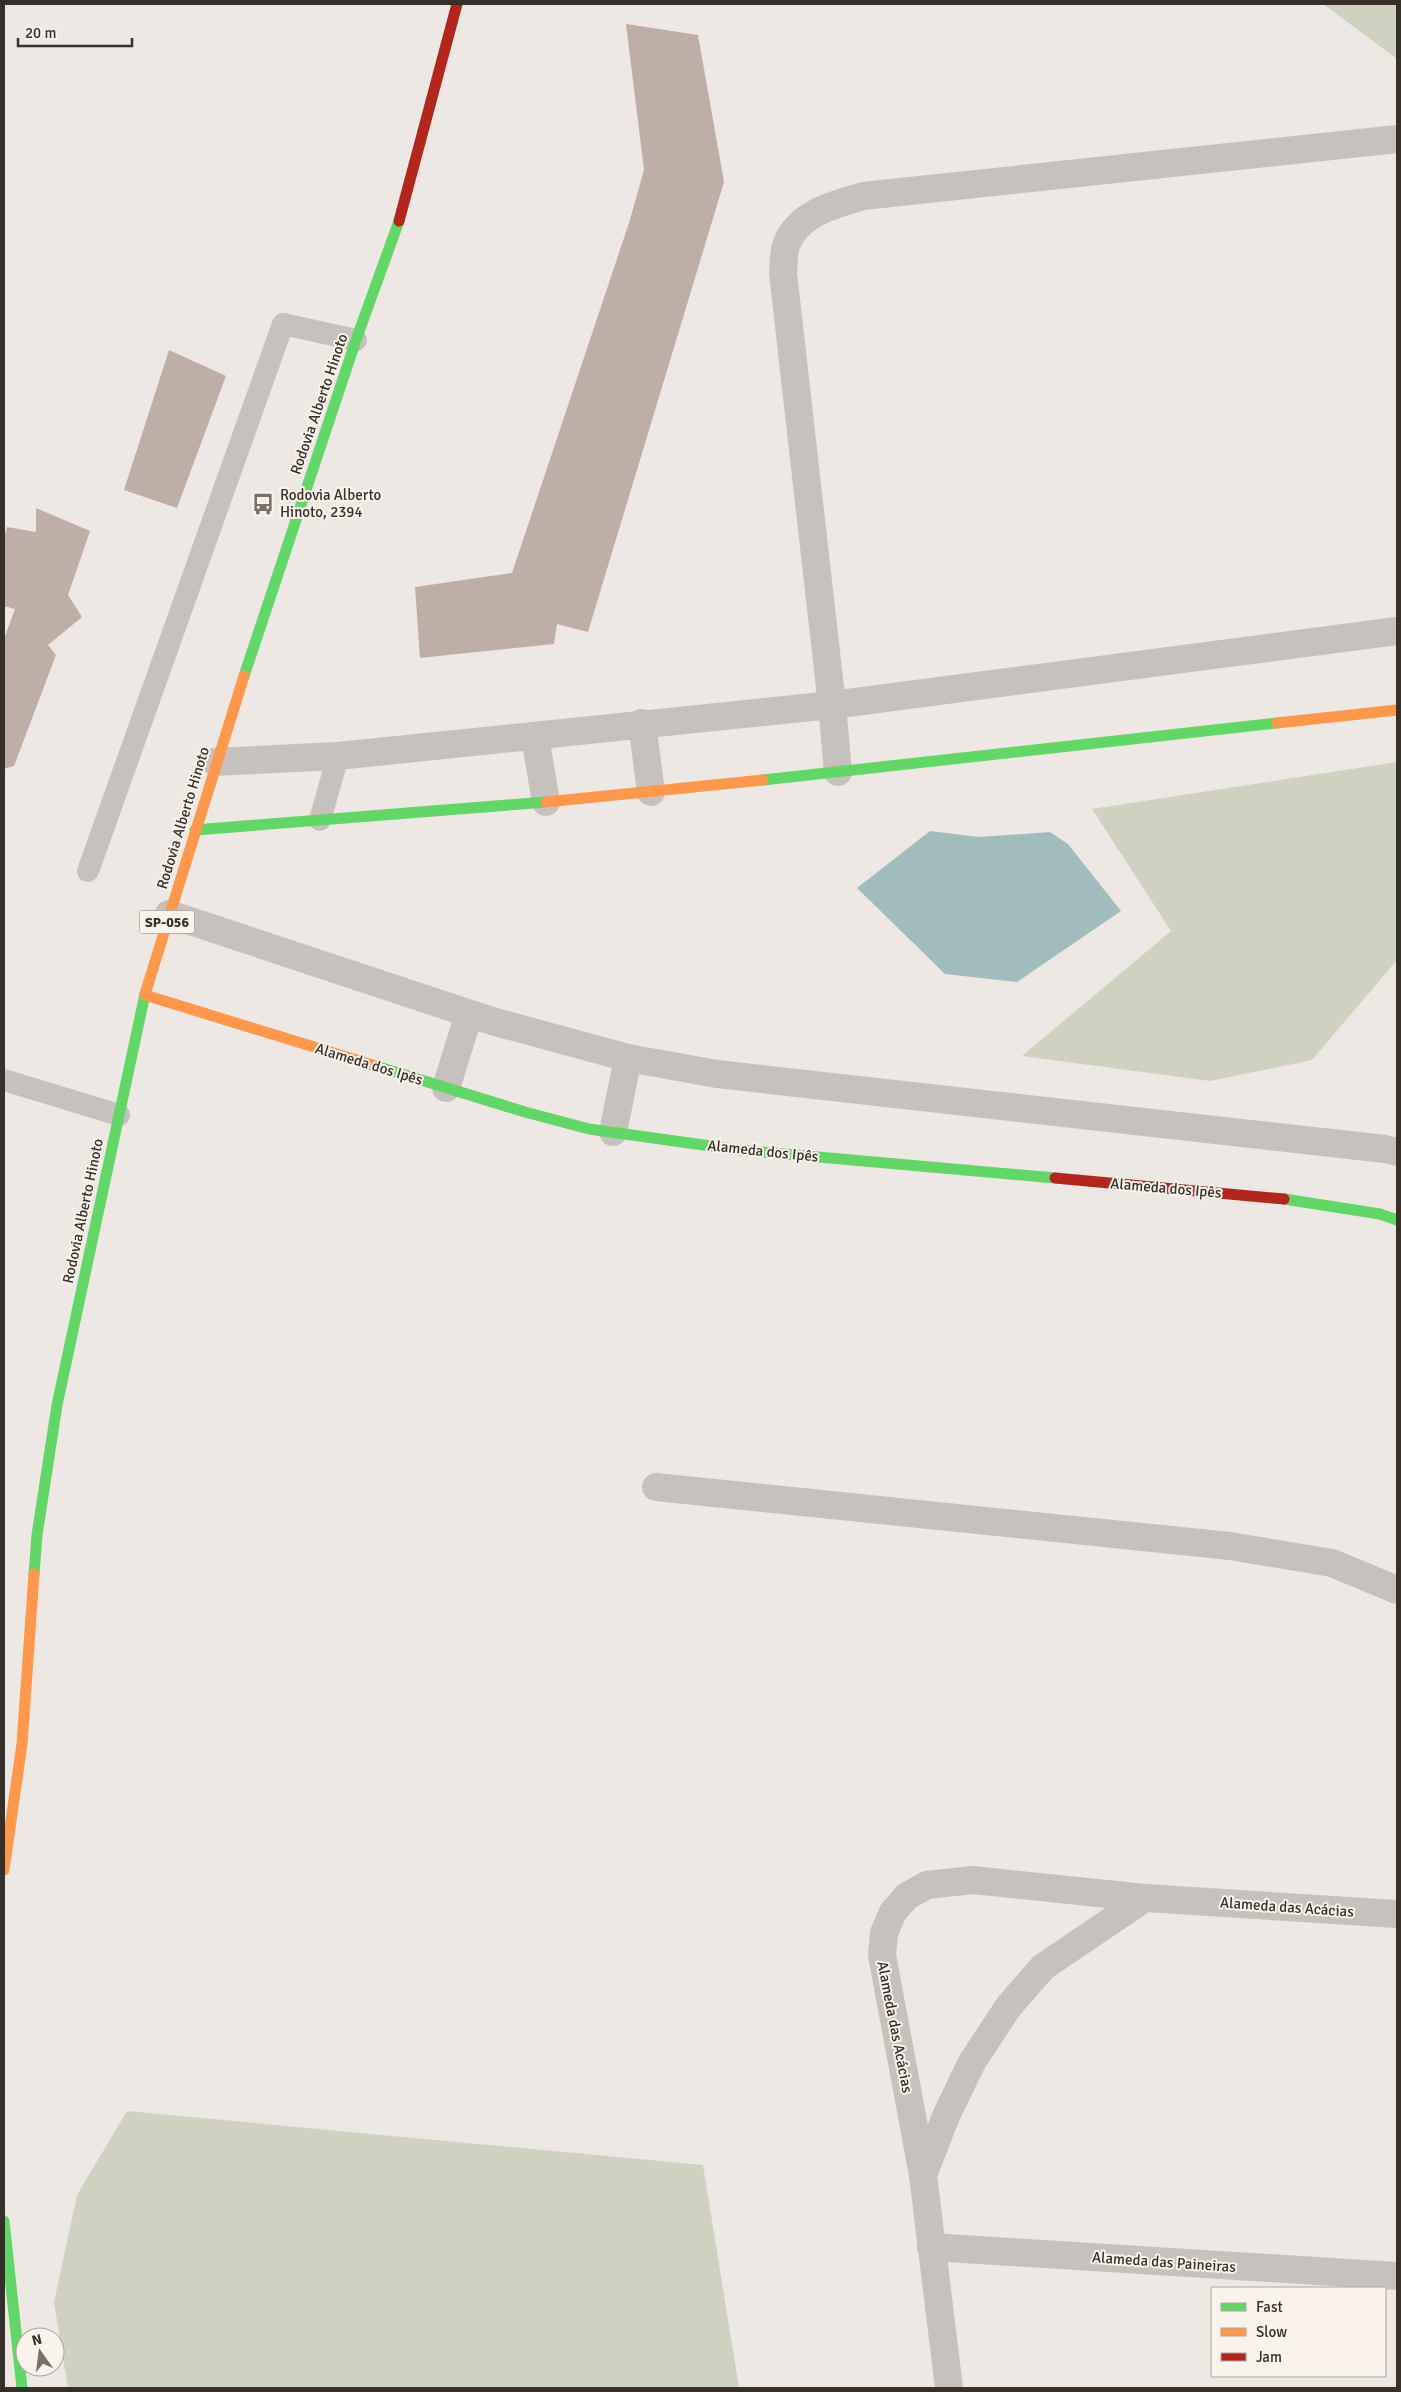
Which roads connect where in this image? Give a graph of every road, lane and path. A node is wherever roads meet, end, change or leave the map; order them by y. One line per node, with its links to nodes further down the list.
1 (457, 4): 3 (street, Rodovia Alberto Hinoto / SP-056)
2 (1397, 138): 5 (street)
3 (356, 340): 10 (street, Rodovia Alberto Hinoto / SP-056); 16 (lane)
4 (1397, 631): 5 (street)
5 (832, 704): 7 (street); 11 (street)
6 (1397, 710): 11 (street)
7 (642, 723): 8 (street); 12 (street)
8 (535, 737): 9 (street); 13 (street)
9 (338, 756): 10 (street); 14 (lane)
10 (215, 762): 15 (street, Rodovia Alberto Hinoto / SP-056)
11 (838, 772): 12 (street)
12 (651, 792): 13 (street)
13 (546, 802): 14 (street)
14 (320, 820): 15 (street)
15 (195, 830): 17 (street, Rodovia Alberto Hinoto / SP-056)
16 (88, 871)
17 (169, 914): 18 (street, Rodovia Alberto Hinoto / SP-056); 19 (street)
18 (145, 995): 22 (street, Alameda dos Ipês); 23 (street, Rodovia Alberto Hinoto / SP-056)
19 (468, 1014): 20 (street); 22 (street)
20 (628, 1058): 24 (street); 25 (street)
21 (4, 1080): 23 (lane)
22 (446, 1088): 24 (street, Alameda dos Ipês)
23 (119, 1115): 29 (street, Rodovia Alberto Hinoto / SP-056)
24 (613, 1132): 26 (street, Alameda dos Ipês)
25 (1397, 1152)
26 (1397, 1220)
27 (656, 1487): 28 (street)
28 (1397, 1590)
29 (4, 1870)
30 (1145, 1898): 31 (street, Alameda das Acácias); 32 (street); 32 (street, Alameda das Acácias)
31 (1397, 1914)
32 (923, 2176): 34 (street, Alameda das Acácias)
33 (4, 2221): 36 (street)
34 (931, 2247): 35 (street, Alameda das Paineiras); 37 (street, Alameda das Acácias)
35 (1397, 2276)
36 (22, 2388)
37 (949, 2388)

